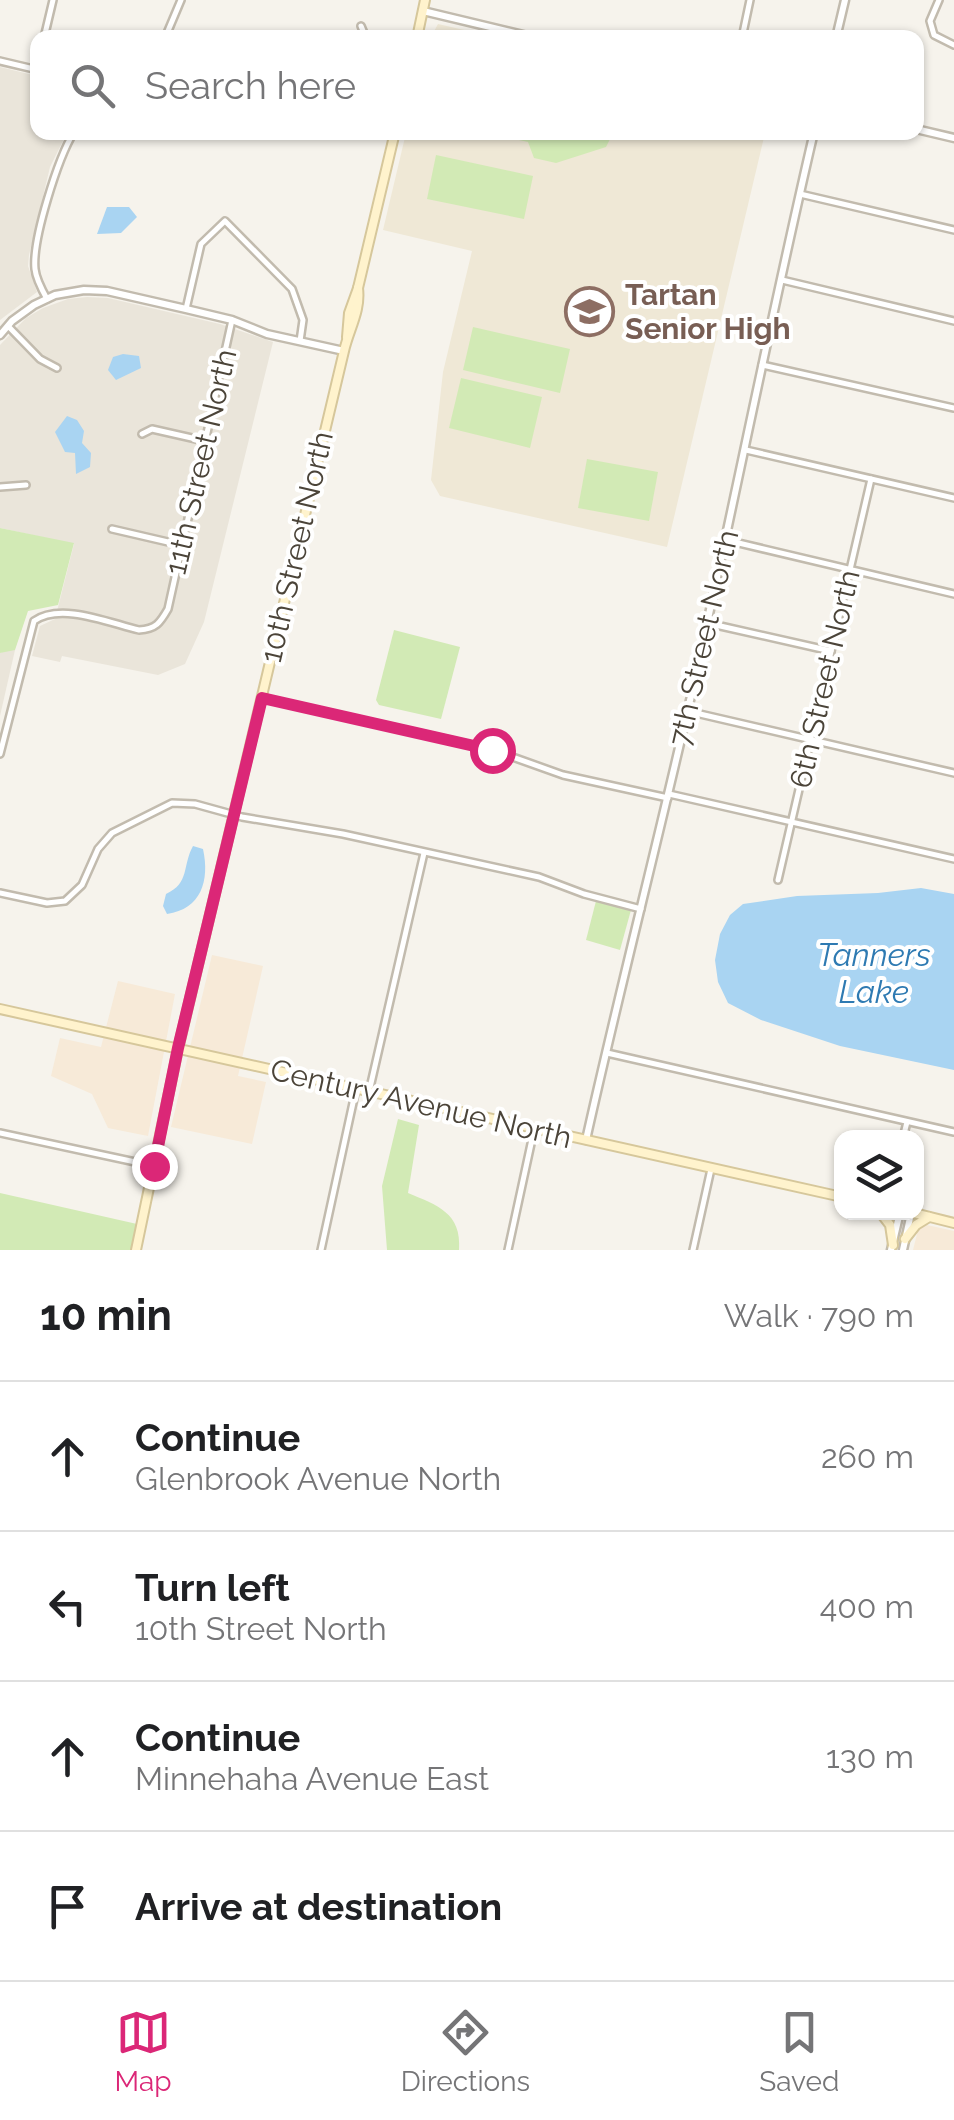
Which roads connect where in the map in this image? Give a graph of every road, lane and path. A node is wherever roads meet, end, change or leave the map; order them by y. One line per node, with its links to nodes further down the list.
1 (53, 0): 9 (street)
2 (181, 0): 10 (street)
3 (425, 0): 7 (main road)
4 (750, 0): 14 (street)
5 (845, 0): 15 (street)
6 (939, 0): 16 (street)
7 (423, 11): 12 (main road); 13 (street)
8 (362, 26): 11 (street)
9 (46, 30)
10 (168, 30)
11 (363, 30)
12 (419, 30)
13 (503, 30)
14 (744, 30)
15 (838, 30)
16 (954, 45)
17 (0, 61): 18 (street)
18 (30, 67)
19 (924, 131): 20 (street)
20 (954, 138)
21 (70, 140): 27 (street)
22 (393, 140): 34 (main road, 10th Street North)
23 (812, 140): 24 (street, 7th Street North)
24 (800, 194): 25 (street); 26 (street, 7th Street North)
25 (954, 230)
26 (780, 280): 30 (street); 35 (street, 7th Street North)
27 (46, 299): 28 (street); 31 (street)
28 (186, 309): 29 (street); 33 (street)
29 (232, 320): 33 (street); 39 (street, 11th Street North)
30 (954, 321)
31 (8, 326): 32 (street); 36 (street)
32 (0, 336)
33 (300, 341): 34 (street)
34 (344, 351): 52 (main road, 10th Street North)
35 (761, 365): 37 (street); 40 (street, 7th Street North)
36 (57, 368)
37 (954, 408)
38 (142, 434): 39 (street)
39 (204, 441): 47 (street, 11th Street North)
40 (746, 450): 41 (street); 46 (street, 7th Street North)
41 (870, 479): 44 (street); 48 (street, 6th Street North)
42 (26, 485): 43 (street)
43 (0, 487)
44 (954, 498)
45 (112, 529): 47 (street)
46 (726, 540): 48 (street); 50 (street, 7th Street North)
47 (181, 545): 55 (street, 11th Street North)
48 (850, 569): 49 (street); 51 (street, 6th Street North)
49 (954, 594)
50 (707, 623): 51 (street); 53 (street, 7th Street North)
51 (831, 651): 54 (street, 6th Street North)
52 (262, 698): 57 (street); 58 (main road, 10th Street North)
53 (687, 711): 54 (street); 57 (street, 7th Street North)
54 (810, 740): 56 (street); 59 (street, 6th Street North)
55 (0, 754)
56 (954, 773)
57 (668, 796): 59 (street); 64 (street, 7th Street North)
58 (234, 814): 60 (street); 63 (street); 66 (main road, 10th Street North)
59 (792, 823): 61 (street); 62 (street, 6th Street North)
60 (424, 853): 64 (street); 69 (street)
61 (954, 859)
62 (778, 880)
63 (0, 893)
64 (642, 909): 67 (street, 7th Street North)
65 (0, 1009): 66 (main road, Century Avenue North)
66 (178, 1048): 68 (main road, Century Avenue North); 76 (main road, 10th Street North)
67 (606, 1054): 70 (street); 75 (street, 7th Street North)
68 (356, 1089): 69 (main road, Century Avenue North); 88 (street)
69 (369, 1092): 71 (main road, Century Avenue North)
70 (907, 1122): 72 (street); 73 (street)
71 (534, 1130): 75 (main road, Century Avenue North); 89 (street)
72 (905, 1130)
73 (954, 1132)
74 (0, 1133): 76 (street)
75 (586, 1142): 77 (main road, Century Avenue North)
76 (154, 1166): 87 (main road, 10th Street North)
77 (711, 1169): 78 (main road, Century Avenue North); 90 (street)
78 (834, 1195)
79 (924, 1216): 80 (main road)
80 (929, 1217): 84 (main road); 85 (main road)
81 (887, 1220): 86 (main road)
82 (898, 1220): 86 (street)
83 (909, 1220): 85 (street)
84 (954, 1223)
85 (905, 1239): 91 (street)
86 (892, 1248)
87 (136, 1250)
88 (321, 1250)
89 (508, 1250)
90 (692, 1250)
91 (903, 1250)

